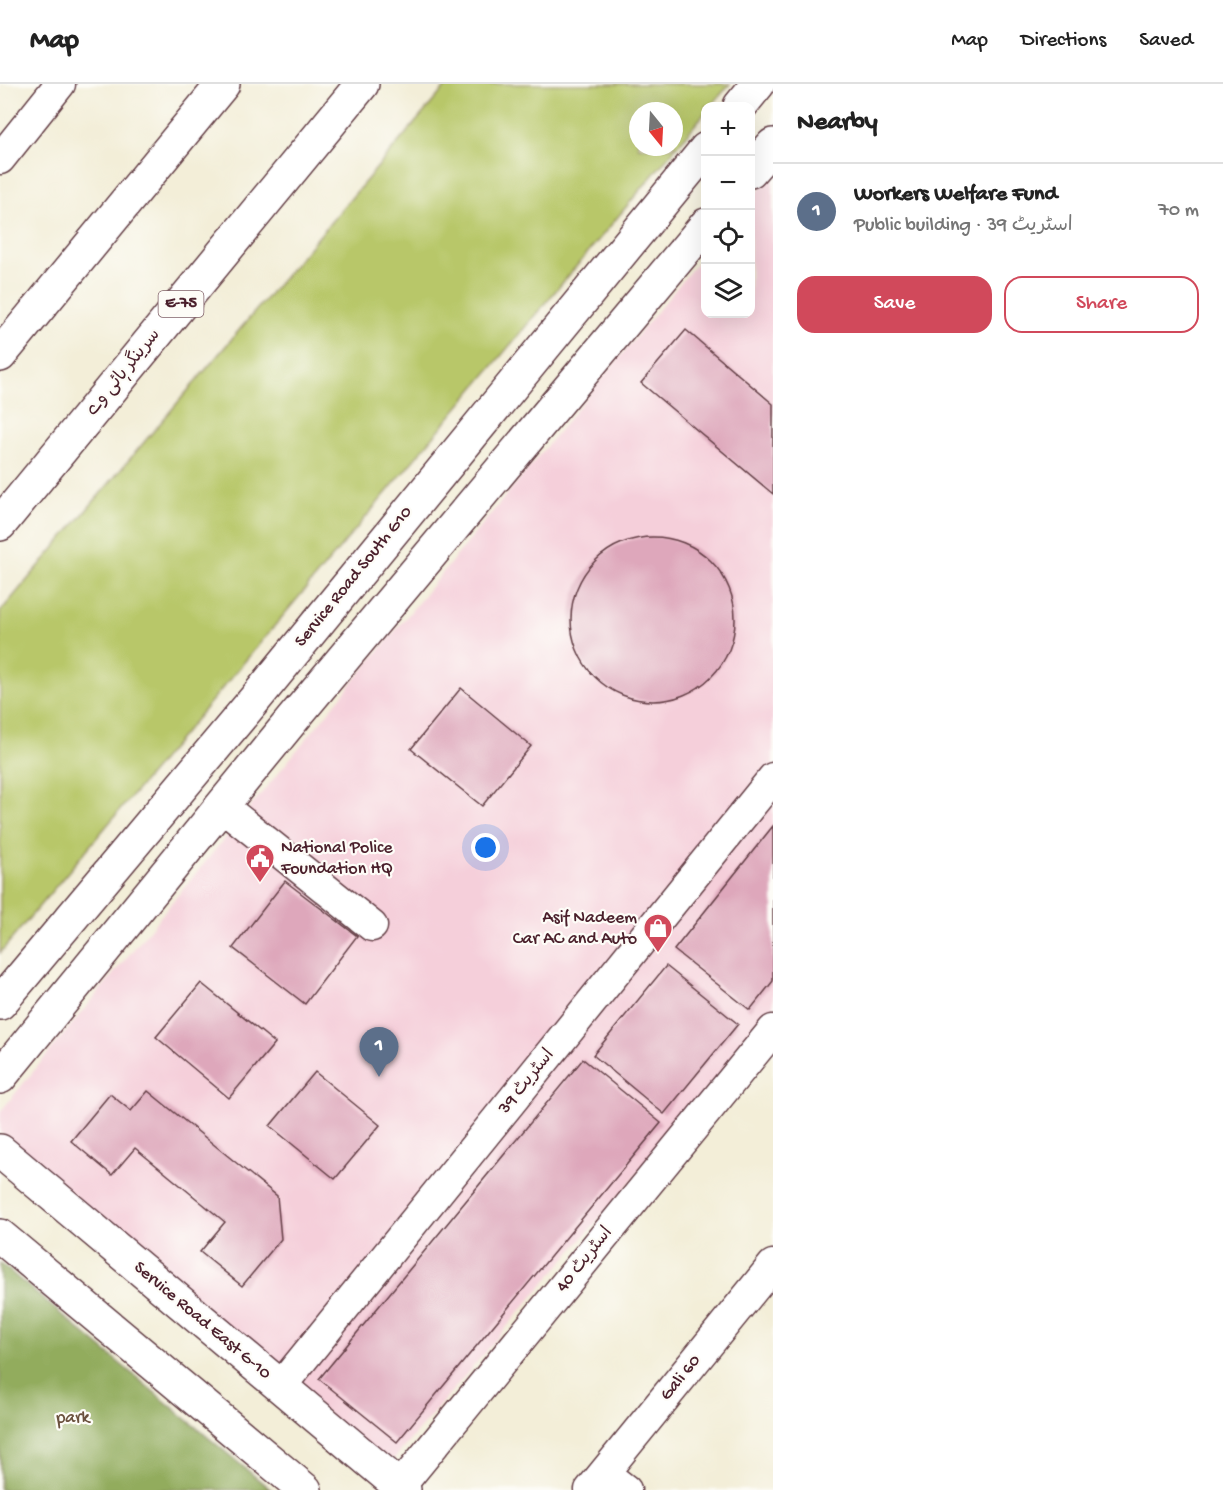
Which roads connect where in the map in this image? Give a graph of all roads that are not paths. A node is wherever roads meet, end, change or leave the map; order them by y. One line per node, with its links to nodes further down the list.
1 (60, 84): 7 (street)
2 (223, 84): 9 (main road)
3 (362, 84): 10 (main road, سرینگر ہائی وے / E-75)
4 (758, 84): 5 (main road)
5 (743, 102)
6 (701, 154): 11 (main road, Service Road South G10)
7 (0, 159)
8 (701, 230): 12 (main road)
9 (0, 355)
10 (0, 524)
11 (256, 698): 12 (main road); 16 (main road, Service Road South G10)
12 (292, 720): 14 (main road)
13 (773, 778): 22 (street, اسٹریٹ 39)
14 (222, 806): 15 (street); 18 (main road)
15 (372, 926)
16 (0, 1003)
17 (773, 1030): 24 (street, اسٹریٹ 40)
18 (0, 1077)
19 (0, 1151): 22 (main road, Service Road East G-10)
20 (0, 1236): 25 (main road)
21 (773, 1265): 23 (street, Gali 60)
22 (280, 1386): 24 (main road, Service Road East G-10)
23 (607, 1484)
24 (401, 1489)
25 (305, 1490)

